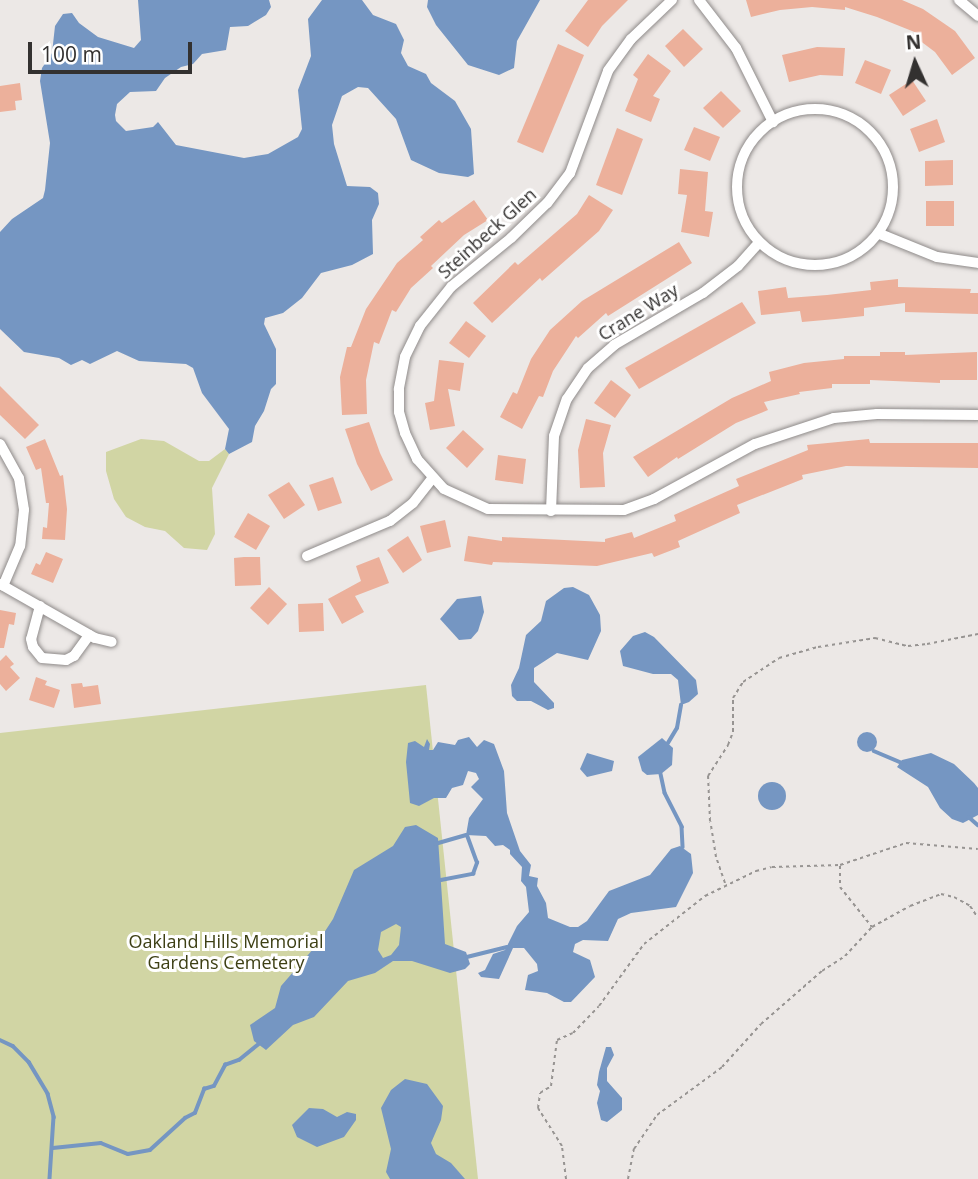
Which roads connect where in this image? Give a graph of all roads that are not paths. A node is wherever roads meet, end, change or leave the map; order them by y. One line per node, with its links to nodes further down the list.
1 (672, 0): 11 (street, Steinbeck Glen)
2 (699, 0): 5 (street)
3 (959, 0): 4 (street)
4 (978, 16)
5 (773, 122): 6 (street); 7 (street)
6 (880, 234): 7 (street); 8 (street)
7 (759, 243): 12 (street, Crane Way)
8 (978, 263)
9 (978, 415): 12 (street, Steinbeck Glen)
10 (0, 444): 14 (street)
11 (432, 479): 12 (street, Steinbeck Glen); 13 (street)
12 (551, 511)
13 (307, 556)
14 (2, 585): 15 (street)
15 (40, 606): 16 (street); 16 (street)
16 (89, 635): 17 (street)
17 (112, 642)

